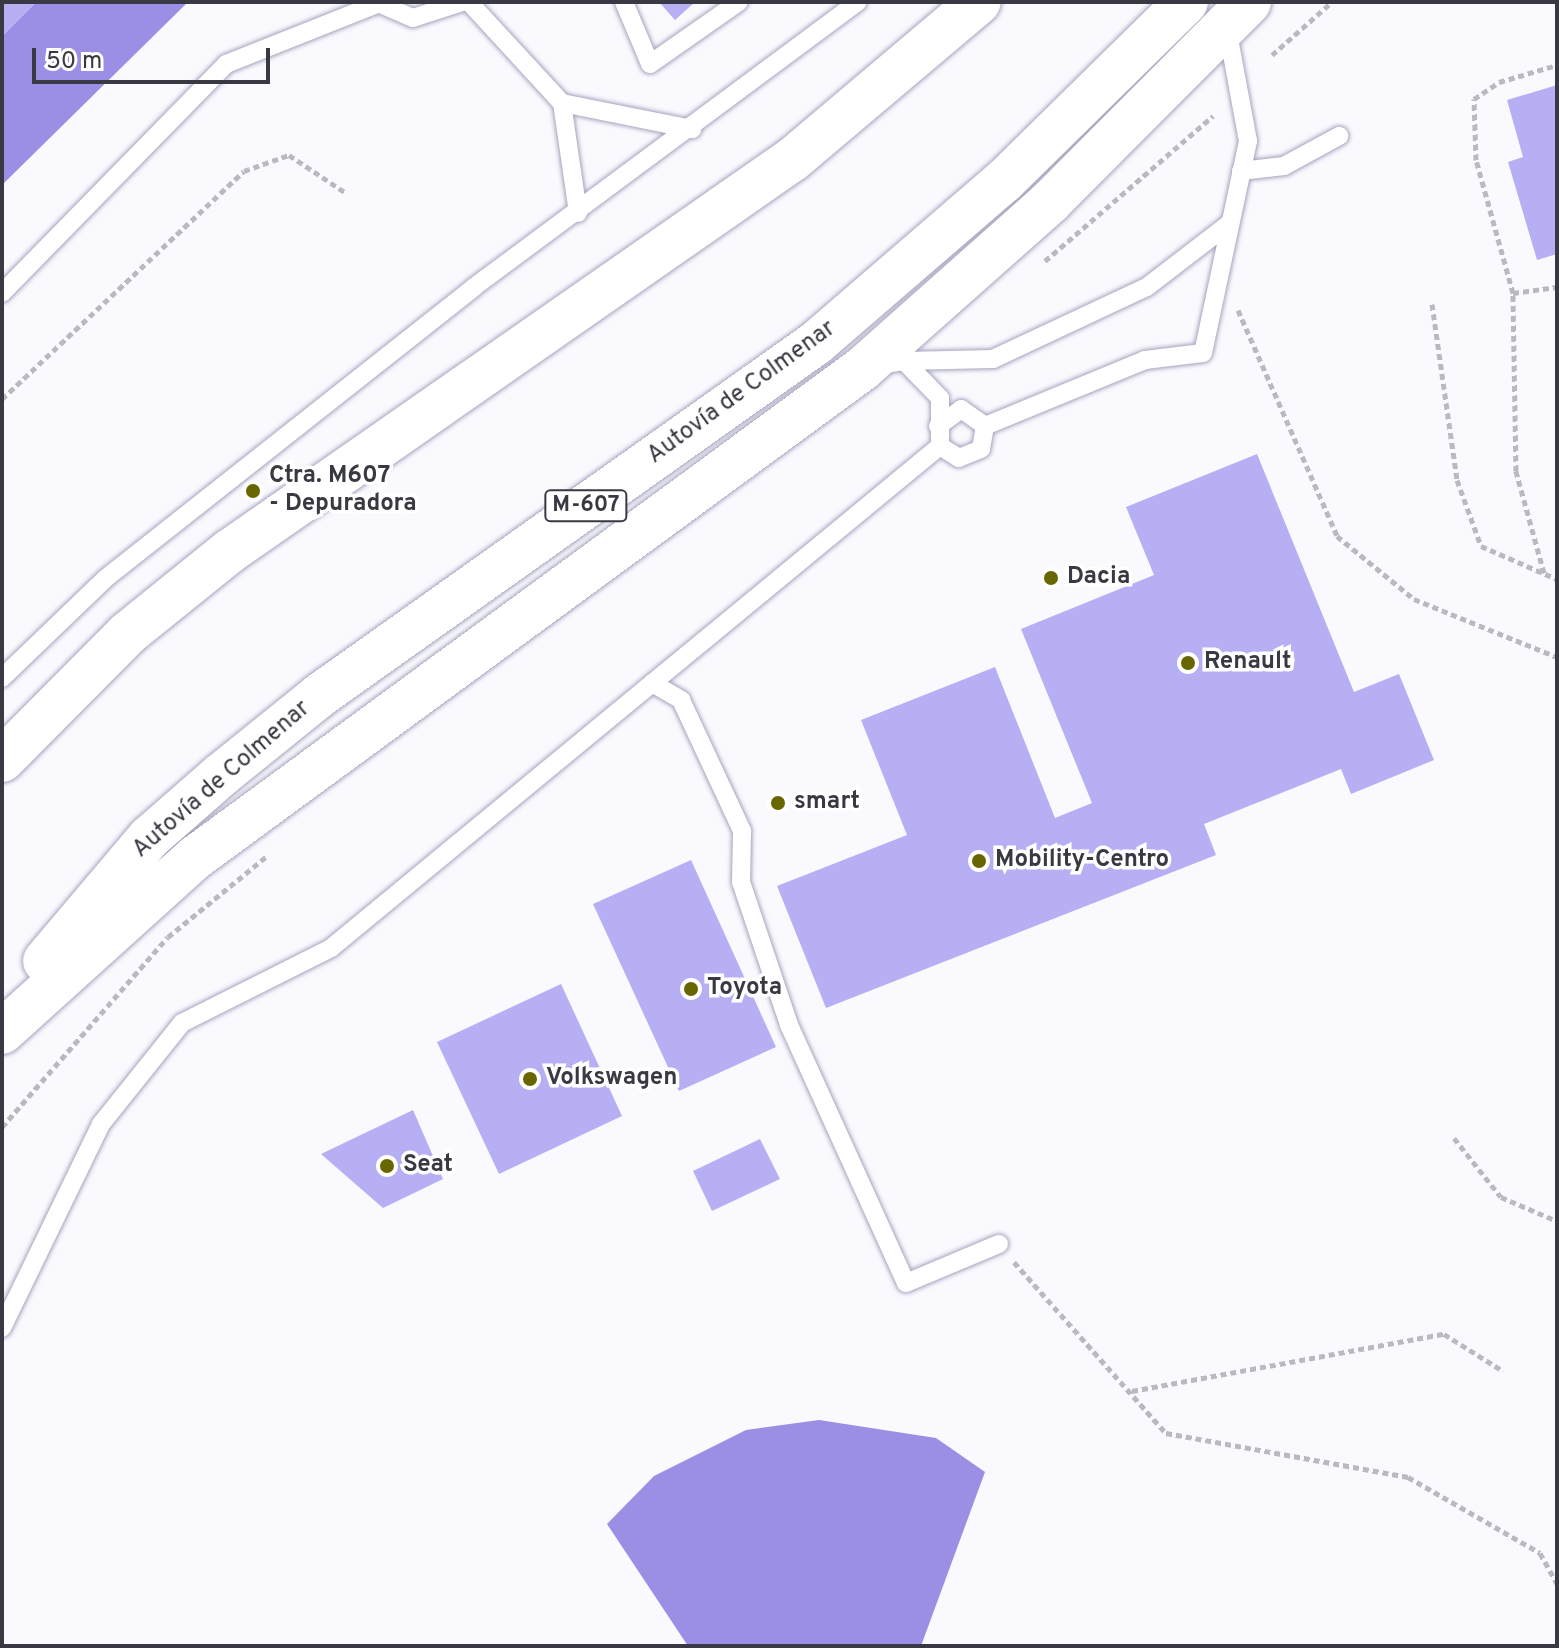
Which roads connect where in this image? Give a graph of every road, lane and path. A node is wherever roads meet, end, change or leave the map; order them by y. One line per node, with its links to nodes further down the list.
1 (462, 2): 9 (lane)
2 (469, 2): 13 (lane)
3 (624, 2): 4 (lane)
4 (739, 2)
5 (858, 2): 15 (lane)
6 (979, 2): 37 (highway)
7 (1186, 2): 39 (highway, Autovía de Colmenar / M-607)
8 (1332, 2): 11 (path)
9 (377, 3): 24 (lane)
10 (1238, 15): 17 (lane); 27 (highway)
11 (1272, 55)
12 (1557, 65): 25 (path)
13 (562, 103): 15 (lane); 19 (lane)
14 (1213, 116): 21 (path)
15 (692, 129): 19 (lane)
16 (1339, 136): 17 (lane)
17 (1241, 171): 20 (lane)
18 (346, 193): 28 (path)
19 (578, 213): 35 (lane)
20 (1230, 223): 22 (lane); 27 (lane)
21 (1038, 266)
22 (1221, 268): 30 (lane); 34 (path)
23 (1557, 287): 25 (path)
24 (2, 293)
25 (1513, 293): 32 (path)
26 (1432, 304): 32 (path)
27 (883, 365): 29 (lane); 40 (highway)
28 (2, 399)
29 (938, 426): 30 (lane); 31 (lane)
30 (985, 426): 31 (lane)
31 (940, 446): 36 (lane)
32 (1544, 573): 33 (path)
33 (1557, 579)
34 (1557, 657)
35 (2, 678)
36 (652, 683): 44 (lane); 45 (lane)
37 (2, 760)
38 (277, 848): 41 (path)
39 (2, 1021)
40 (2, 1032)
41 (2, 1127)
42 (1454, 1138): 43 (path)
43 (1557, 1221)
44 (999, 1244): 47 (path)
45 (2, 1328)
46 (1503, 1371): 47 (path)
47 (1132, 1391): 48 (path)
48 (1557, 1584)

